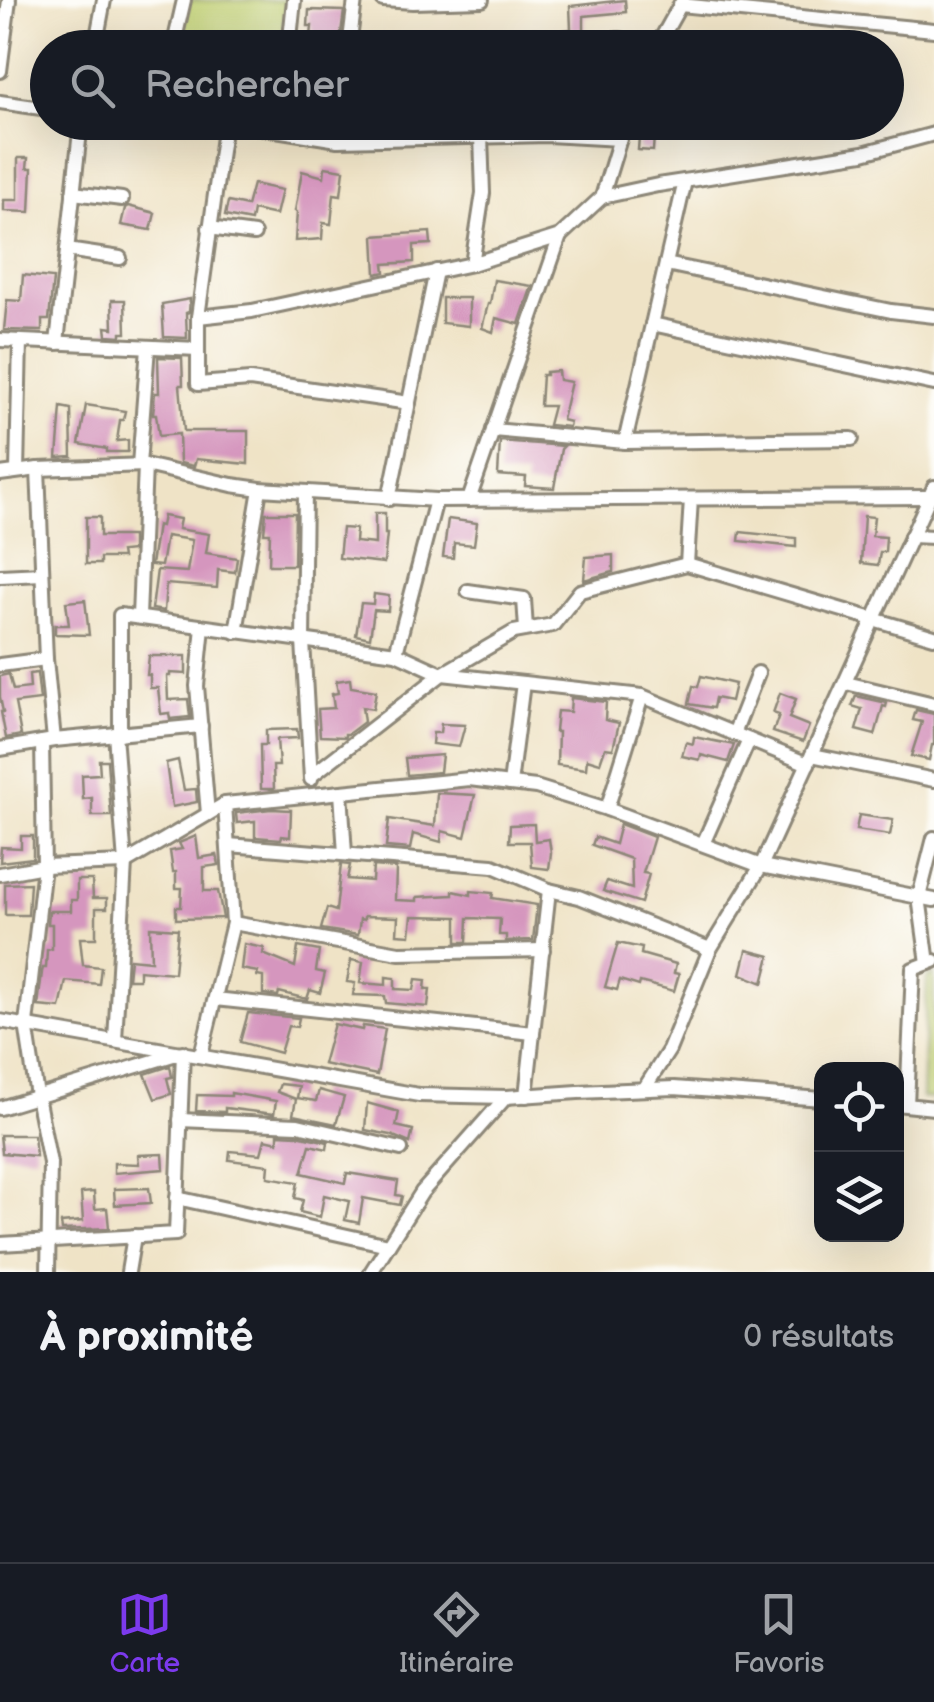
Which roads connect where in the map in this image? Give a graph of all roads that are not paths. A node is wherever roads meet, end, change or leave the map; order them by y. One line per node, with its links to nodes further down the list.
1 (9, 0): 15 (street)
2 (104, 0): 9 (street)
3 (184, 0): 10 (street)
4 (294, 0): 11 (street)
5 (354, 0): 12 (street)
6 (382, 0): 7 (street)
7 (482, 0)
8 (681, 2): 13 (street); 14 (street)
9 (98, 30)
10 (176, 30)
11 (291, 30)
12 (351, 30)
13 (665, 30)
14 (934, 30)
15 (0, 71)
16 (0, 102): 17 (street)
17 (30, 107)
18 (934, 134): 23 (street)
19 (79, 140): 24 (street)
20 (222, 140): 27 (street)
21 (481, 140): 32 (street)
22 (620, 140): 25 (street)
23 (685, 181): 25 (street); 33 (street)
24 (73, 194): 26 (street); 30 (street)
25 (602, 197): 29 (street)
26 (122, 199)
27 (209, 228): 28 (street); 36 (street)
28 (254, 234)
29 (560, 236): 32 (street); 45 (street)
30 (67, 250): 31 (street); 40 (street)
31 (120, 258)
32 (472, 264): 34 (street)
33 (666, 264): 35 (street); 37 (street)
34 (436, 271): 36 (street); 44 (street)
35 (934, 316)
36 (198, 318): 42 (street)
37 (652, 324): 43 (street); 47 (street)
38 (0, 340): 39 (street)
39 (20, 341): 40 (street); 50 (street)
40 (56, 343): 41 (street)
41 (148, 347): 42 (street); 48 (street)
42 (198, 350): 44 (street)
43 (934, 384)
44 (409, 403): 55 (street)
45 (494, 430): 47 (street); 58 (street)
46 (852, 439): 47 (street)
47 (625, 442)
48 (142, 465): 49 (street); 52 (street); 65 (street)
49 (38, 469): 50 (street); 62 (street)
50 (17, 472): 51 (street)
51 (0, 474)
52 (260, 489): 53 (street); 69 (street)
53 (305, 492): 55 (street); 71 (street)
54 (931, 492): 56 (street); 59 (street)
55 (389, 499): 57 (street)
56 (691, 499): 58 (street); 61 (street)
57 (436, 500): 58 (street); 72 (street)
58 (469, 500)
59 (911, 536): 60 (street); 66 (street)
60 (934, 536)
61 (687, 564): 66 (street); 68 (street)
62 (42, 574): 63 (street); 73 (street)
63 (0, 576)
64 (468, 591): 68 (street)
65 (140, 618): 67 (street); 82 (street)
66 (875, 620): 70 (street); 78 (street)
67 (203, 627): 69 (street); 81 (street)
68 (526, 630): 75 (street)
69 (236, 632): 71 (street)
70 (934, 636)
71 (303, 641): 72 (street); 88 (street)
72 (396, 654): 75 (street)
73 (46, 659): 74 (street); 85 (street)
74 (0, 665)
75 (442, 674): 77 (street); 88 (street)
76 (758, 674): 83 (street)
77 (523, 683): 79 (street); 90 (street)
78 (846, 683): 80 (street); 87 (street)
79 (642, 696): 83 (street); 94 (street)
80 (934, 704)
81 (201, 726): 82 (street); 95 (street)
82 (117, 734): 85 (street); 100 (street)
83 (734, 734): 84 (street)
84 (749, 740): 87 (street); 97 (street)
85 (48, 741): 86 (street); 101 (street)
86 (0, 749)
87 (810, 760): 89 (street); 102 (street)
88 (310, 776): 92 (street)
89 (934, 780)
90 (510, 784): 91 (street); 94 (street)
91 (342, 792): 92 (street); 99 (street)
92 (312, 795): 93 (street)
93 (225, 804): 95 (street); 98 (street)
94 (607, 810): 97 (street)
95 (208, 814): 100 (street)
96 (934, 838): 105 (street)
97 (702, 844): 102 (street)
98 (228, 845): 99 (street); 107 (street)
99 (346, 854): 104 (street)
100 (125, 863): 101 (street); 115 (street)
101 (44, 866): 103 (street); 113 (street)
102 (761, 866): 105 (street); 108 (street)
103 (0, 874)
104 (550, 890): 108 (street); 109 (street)
105 (919, 897): 106 (street); 110 (street)
106 (934, 900)
107 (233, 923): 109 (street); 111 (street)
108 (710, 949): 119 (street)
109 (543, 950): 114 (street)
110 (931, 962): 118 (street)
111 (214, 999): 114 (street); 117 (street)
112 (0, 1020): 113 (street)
113 (26, 1024): 115 (street); 120 (street)
114 (533, 1032): 121 (street)
115 (115, 1040): 116 (street)
116 (183, 1052): 117 (street); 120 (street); 127 (street)
117 (201, 1055): 122 (street)
118 (904, 1079)
119 (644, 1089): 121 (street); 123 (street)
120 (37, 1096): 125 (street); 131 (street)
121 (526, 1096): 122 (street)
122 (506, 1097): 133 (street)
123 (814, 1098)
124 (904, 1104): 126 (street)
125 (0, 1108)
126 (934, 1108)
127 (180, 1120): 128 (street); 129 (street)
128 (402, 1149)
129 (178, 1198): 130 (street); 133 (street)
130 (134, 1236): 131 (street); 135 (street)
131 (50, 1241): 132 (street); 134 (street)
132 (0, 1244)
133 (388, 1245): 136 (street)
134 (48, 1272)
135 (128, 1272)
136 (371, 1272)

